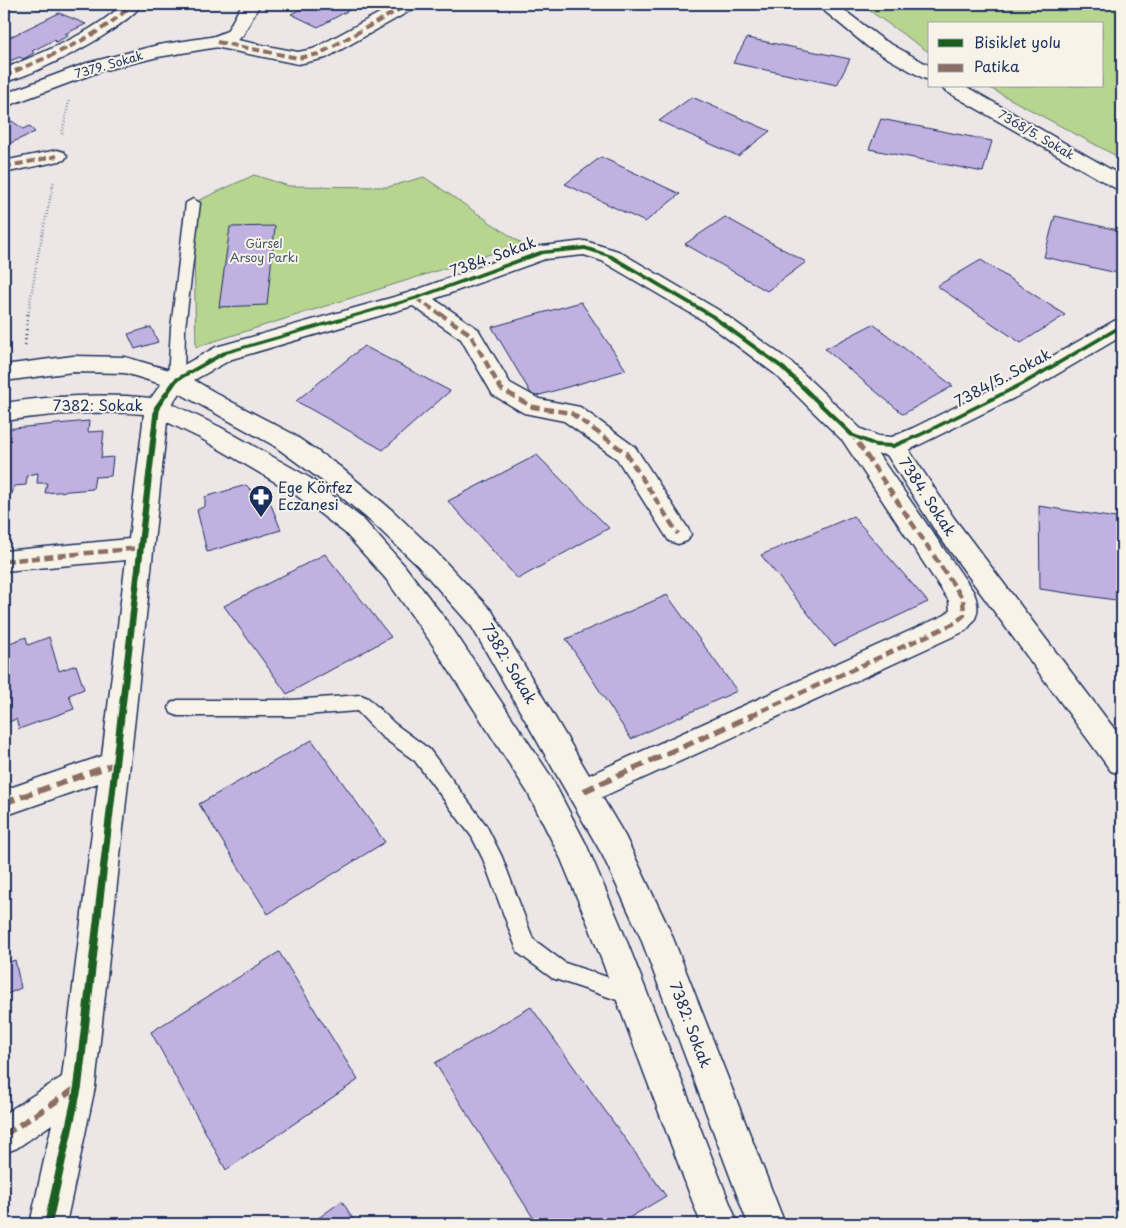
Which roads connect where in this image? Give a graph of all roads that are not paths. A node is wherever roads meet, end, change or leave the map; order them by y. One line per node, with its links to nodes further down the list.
1 (133, 4): 7 (street)
2 (251, 4): 5 (street)
3 (409, 4): 5 (street)
4 (825, 4): 6 (street)
5 (217, 42): 9 (street, 7379. Sokak)
6 (928, 73)
7 (4, 76)
8 (954, 88): 12 (street, 7368/5. Sokak)
9 (4, 101)
10 (57, 156): 11 (street)
11 (4, 167)
12 (1122, 184)
13 (193, 203): 17 (lane)
14 (416, 298): 17 (street, 7384. Sokak); 20 (street, 7384. Sokak); 22 (street)
15 (1122, 326): 21 (street, 7384/5. Sokak)
16 (13, 371): 17 (street, 7382: Sokak)
17 (176, 380): 18 (street, 7384. Sokak); 28 (street, 7382: Sokak)
18 (157, 406): 19 (street, 7382: Sokak); 23 (street); 30 (street, 7382: Sokak)
19 (4, 412)
20 (852, 435): 21 (street, 7384. Sokak); 28 (street)
21 (894, 446): 26 (street, 7384. Sokak)
22 (678, 534)
23 (140, 548): 24 (street); 27 (street)
24 (4, 561)
25 (178, 708): 30 (lane)
26 (1122, 762)
27 (115, 764): 29 (street); 31 (street)
28 (584, 791): 35 (street, 7382: Sokak)
29 (4, 803)
30 (632, 995): 34 (street, 7382: Sokak)
31 (78, 1087): 32 (street); 33 (street)
32 (4, 1135)
33 (48, 1224)
34 (719, 1224)
35 (766, 1224)

